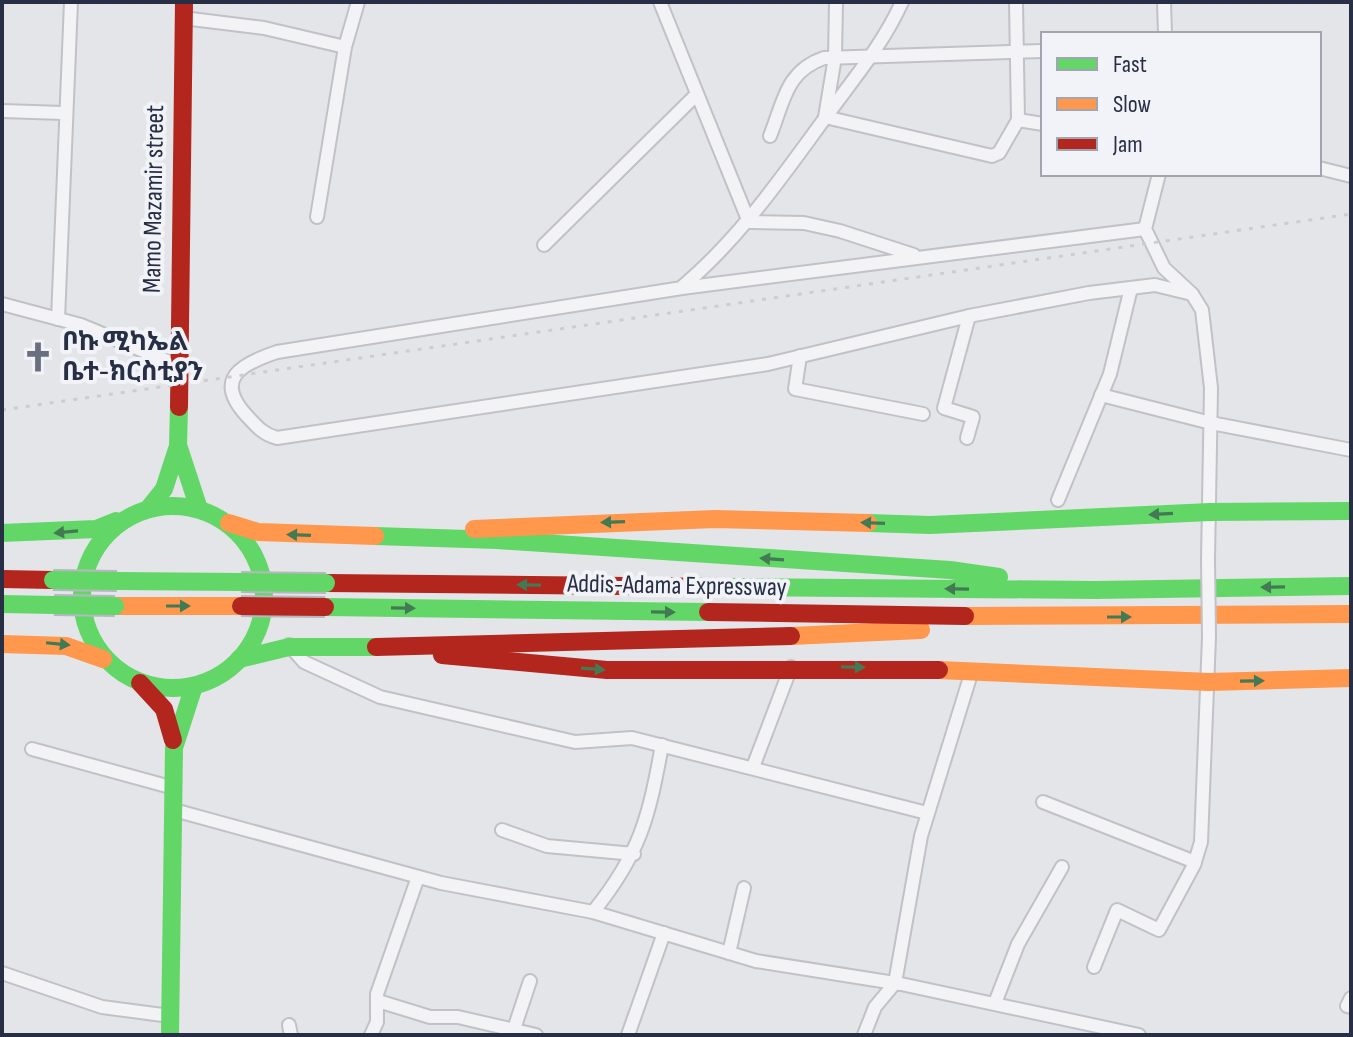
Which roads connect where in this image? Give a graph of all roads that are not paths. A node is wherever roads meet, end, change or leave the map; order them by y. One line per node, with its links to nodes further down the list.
1 (71, 2): 17 (street)
2 (358, 2): 10 (street)
3 (660, 2): 15 (street)
4 (836, 2): 14 (street)
5 (902, 2): 13 (street)
6 (1016, 2): 11 (street)
7 (1164, 2): 9 (street)
8 (184, 10): 10 (street); 37 (main road, Mamo Mazamir street)
9 (1165, 32)
10 (345, 47): 25 (street)
11 (1015, 51): 12 (street); 13 (street); 19 (street)
12 (1041, 51)
13 (873, 54): 14 (street); 18 (street)
14 (835, 57): 18 (street); 21 (street)
15 (697, 94): 26 (street); 28 (street)
16 (2, 111): 17 (street)
17 (63, 113): 35 (street)
18 (825, 117): 19 (street); 26 (street)
19 (1018, 120): 20 (street)
20 (1041, 124)
21 (770, 136)
22 (1321, 168): 24 (street)
23 (1158, 176): 27 (street)
24 (1351, 176)
25 (317, 217)
26 (749, 222): 29 (street); 30 (street)
27 (1145, 229): 29 (street); 32 (street)
28 (544, 245)
29 (921, 257): 30 (street)
30 (682, 288): 36 (street)
31 (1131, 288): 32 (street); 34 (street); 38 (street)
32 (1192, 294): 40 (street)
33 (2, 304): 35 (street)
34 (969, 316): 36 (street); 41 (street)
35 (58, 319): 37 (street)
36 (800, 356): 39 (street)
37 (177, 365): 42 (main road, Mamo Mazamir street)
38 (1101, 395): 40 (street); 44 (street)
39 (923, 414)
40 (1211, 423): 43 (street); 48 (street)
41 (967, 438)
42 (178, 445): 45 (main road); 46 (main road)
43 (1351, 450)
44 (1058, 500)
45 (148, 509): 46 (main road); 49 (main road)
46 (199, 509): 50 (main road)
47 (1351, 511): 48 (main road)
48 (1210, 512): 52 (main road, one-way to 52); 68 (street, bridge)
49 (128, 517): 51 (main road, one-way to 51); 63 (main road)
50 (224, 521): 52 (main road, one-way to 50); 62 (main road)
51 (2, 533)
52 (375, 536): 55 (main road, one-way to 52)
53 (2, 579): 55 (main road, Addis-Adama Expressway, one-way to 53, bridge)
54 (1351, 586): 55 (main road, Addis-Adama Expressway, one-way to 55)
55 (1072, 590)
56 (2, 604): 58 (main road, Addis-Adama Expressway, one-way to 58, bridge)
57 (1351, 614): 58 (main road, Addis-Adama Expressway, one-way to 57)
58 (1074, 617): 61 (main road)
59 (2, 644): 63 (main road, one-way to 63)
60 (289, 645): 61 (main road); 62 (main road); 70 (street)
61 (376, 647): 64 (main road, one-way to 64)
62 (239, 659): 69 (main road)
63 (109, 663): 67 (main road)
64 (791, 667): 65 (main road, one-way to 65); 73 (street)
65 (971, 674): 68 (main road); 77 (street)
66 (1351, 678): 68 (main road, one-way to 66)
67 (138, 681): 69 (main road); 71 (main road)
68 (1209, 682): 80 (street)
69 (194, 686): 71 (main road)
70 (662, 745): 73 (street); 79 (street)
71 (174, 748): 74 (main road)
72 (32, 749): 74 (street)
73 (753, 767): 77 (street)
74 (174, 788): 76 (main road)
75 (1043, 802): 80 (street)
76 (174, 810): 82 (street); 95 (main road)
77 (927, 813): 90 (street)
78 (502, 830): 79 (street)
79 (634, 854): 84 (street)
80 (1195, 862): 87 (street)
81 (1062, 867): 93 (street)
82 (418, 877): 84 (street); 92 (street)
83 (744, 888): 86 (street)
84 (593, 912): 85 (street)
85 (664, 933): 86 (street); 100 (street)
86 (729, 953): 90 (street)
87 (1094, 967)
88 (2, 973): 95 (street)
89 (530, 981): 96 (street)
90 (895, 983): 93 (street); 101 (street)
91 (1351, 998): 94 (street)
92 (378, 1001): 96 (street); 98 (street)
93 (995, 1003): 102 (street)
94 (1351, 1007)
95 (170, 1016): 97 (main road)
96 (513, 1032): 99 (street)
97 (170, 1035)
98 (371, 1035)
99 (536, 1035)
100 (628, 1035)
101 (864, 1035)
102 (1139, 1035)

